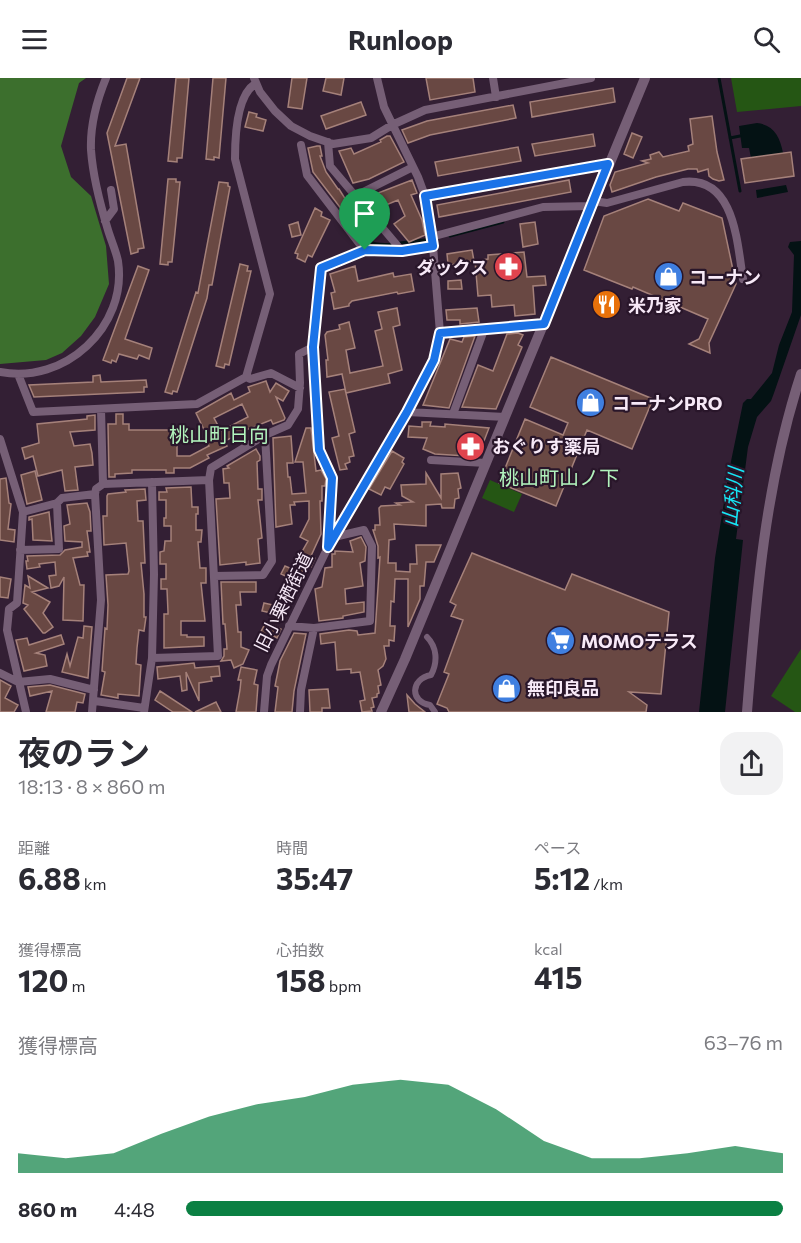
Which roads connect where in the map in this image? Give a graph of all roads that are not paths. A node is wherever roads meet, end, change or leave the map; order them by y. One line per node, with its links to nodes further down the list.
1 (106, 78): 17 (street)
2 (378, 78): 8 (street, 旧小栗栖街道)
3 (493, 78): 7 (street)
4 (591, 78): 7 (street)
5 (645, 78): 11 (street)
6 (255, 81): 9 (street); 29 (street)
7 (496, 97): 8 (street)
8 (392, 125): 9 (street); 12 (street, 旧小栗栖街道)
9 (328, 142): 14 (street)
10 (301, 145): 19 (street)
11 (608, 164): 15 (street); 16 (street)
12 (413, 167): 14 (street); 15 (street, 旧小栗栖街道)
13 (111, 190): 17 (street)
14 (355, 196): 20 (street)
15 (425, 196): 18 (street, 旧小栗栖街道)
16 (592, 204): 18 (street); 21 (street); 22 (street)
17 (105, 221): 27 (street)
18 (432, 241): 20 (street); 24 (street, 旧小栗栖街道)
19 (365, 250): 20 (street); 25 (street)
20 (401, 250)
21 (742, 279)
22 (544, 324): 23 (street); 34 (street)
23 (484, 330): 24 (street); 33 (street)
24 (440, 333): 32 (street, 旧小栗栖街道)
25 (313, 347): 30 (street); 46 (street)
26 (0, 372): 27 (street)
27 (18, 374): 31 (street)
28 (801, 375): 66 (street)
29 (246, 377): 30 (street); 31 (street)
30 (300, 388): 35 (street)
31 (101, 409): 41 (street)
32 (407, 412): 33 (street); 45 (street, 旧小栗栖街道)
33 (453, 414): 34 (street)
34 (505, 417): 38 (street)
35 (265, 435): 39 (street); 48 (street)
36 (0, 439): 44 (street)
37 (431, 460): 38 (street)
38 (486, 463): 64 (street)
39 (209, 480): 40 (street); 48 (street)
40 (152, 482): 41 (street); 54 (street)
41 (103, 484): 42 (street)
42 (95, 494): 43 (street); 57 (street)
43 (57, 503): 44 (street); 47 (street)
44 (23, 512): 47 (street)
45 (334, 537): 46 (street, 旧小栗栖街道); 52 (street)
46 (328, 547): 51 (street, 旧小栗栖街道)
47 (20, 550): 50 (street)
48 (214, 576): 54 (street)
49 (0, 607): 50 (street)
50 (9, 609): 56 (street)
51 (289, 626): 52 (street); 62 (street, 旧小栗栖街道)
52 (314, 628): 63 (street)
53 (427, 637): 65 (street)
54 (152, 658): 59 (street)
55 (0, 673): 56 (street)
56 (18, 682): 57 (street); 60 (street)
57 (94, 690): 58 (street)
58 (95, 701): 59 (street); 61 (street)
59 (144, 710)
60 (26, 712)
61 (92, 712)
62 (264, 712)
63 (300, 712)
64 (381, 712)
65 (435, 712)
66 (747, 712)

